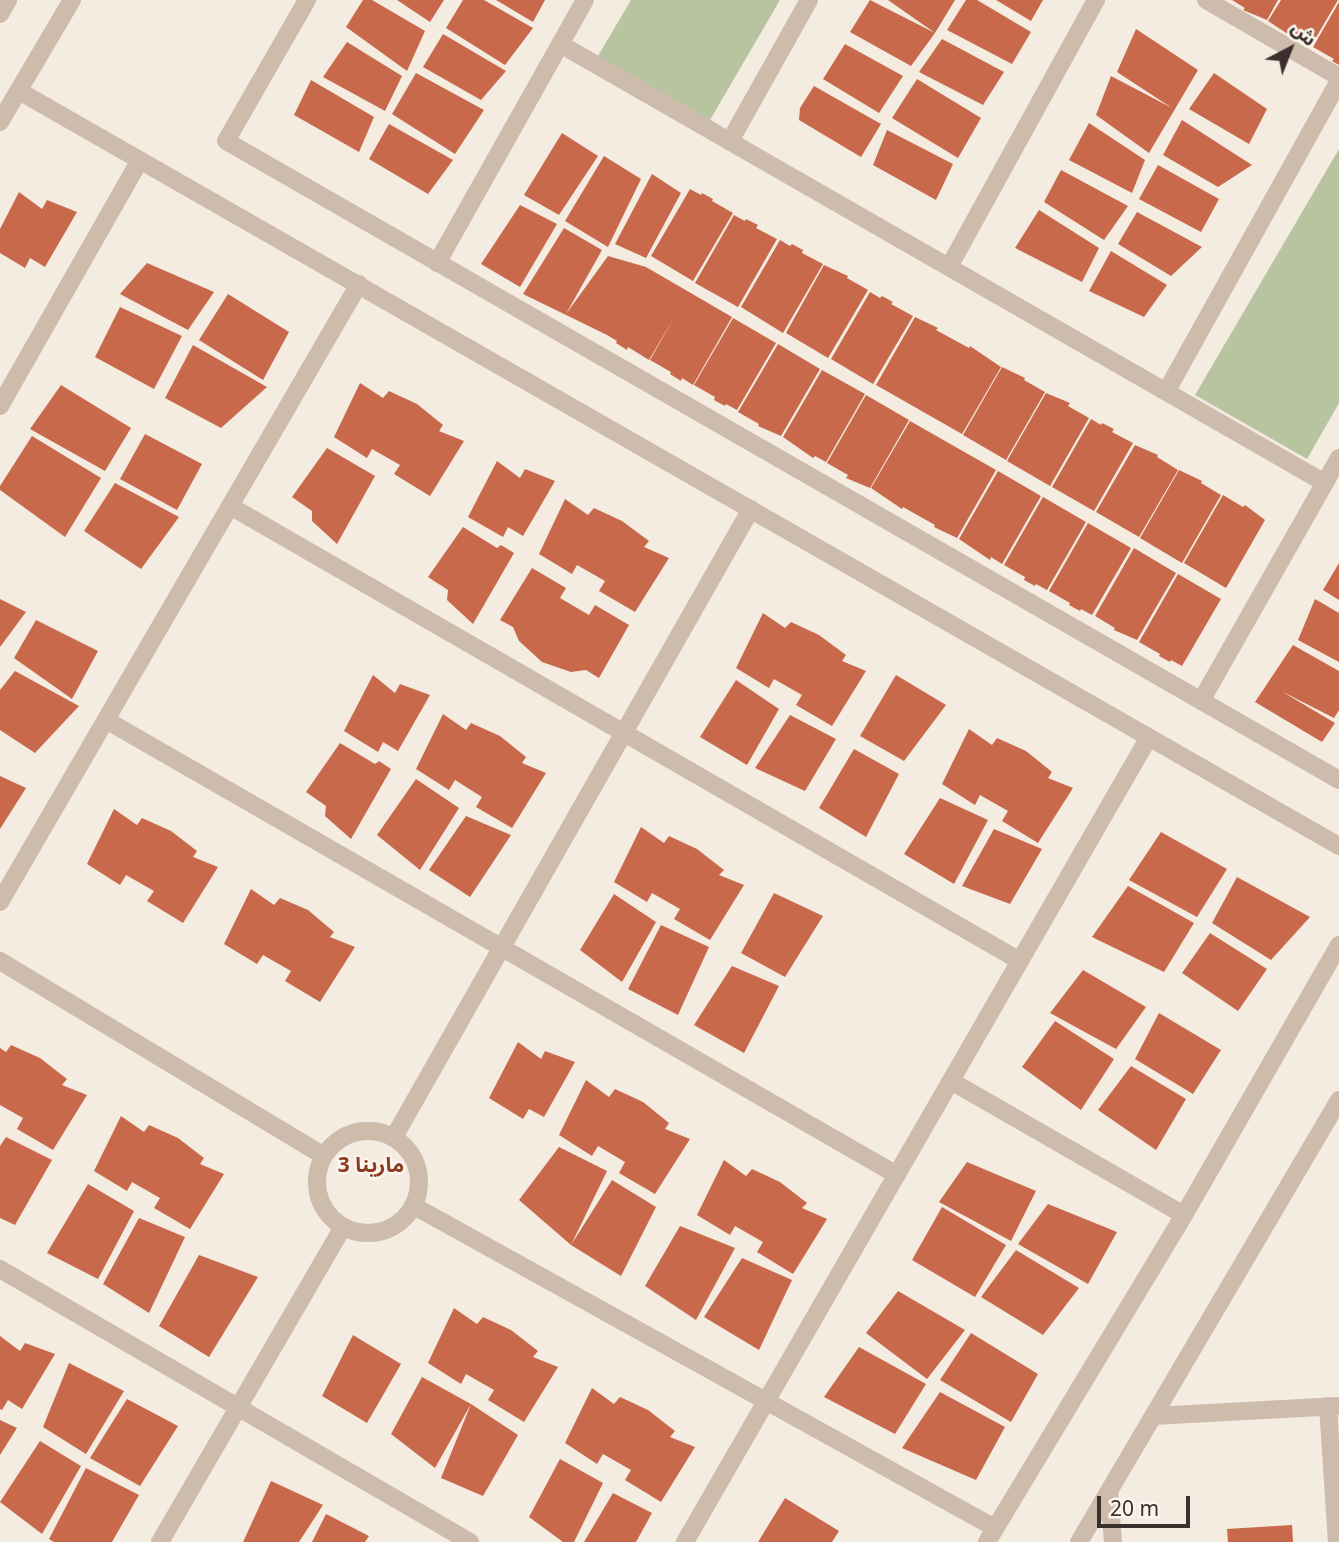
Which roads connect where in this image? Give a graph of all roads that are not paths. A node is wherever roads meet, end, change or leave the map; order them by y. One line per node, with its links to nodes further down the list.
1 (8, 0): 8 (street)
2 (72, 0): 11 (street)
3 (307, 0): 15 (street)
4 (585, 0): 9 (street)
5 (809, 0): 13 (street)
6 (1096, 0): 16 (street)
7 (1206, 0): 10 (street)
8 (0, 14)
9 (560, 44): 13 (street); 15 (street)
10 (1339, 79): 18 (street)
11 (19, 91): 12 (street); 14 (street)
12 (0, 122)
13 (730, 141): 16 (street)
14 (140, 160): 17 (street); 19 (street)
15 (437, 262): 24 (street)
16 (949, 267): 18 (street)
17 (359, 284): 22 (street); 23 (street)
18 (1166, 391): 21 (street)
19 (0, 406)
20 (1339, 458): 21 (street)
21 (1325, 482): 24 (street)
22 (230, 506): 25 (street); 26 (street)
23 (751, 509): 26 (street); 27 (street)
24 (1201, 701): 28 (street)
25 (106, 720): 30 (street); 32 (street)
26 (624, 733): 32 (street); 34 (street)
27 (1149, 737): 29 (street); 34 (street)
28 (1339, 779)
29 (1339, 846)
30 (0, 902)
31 (1339, 945): 41 (street)
32 (502, 948): 37 (street); 39 (street)
33 (0, 961): 38 (street)
34 (1020, 961): 35 (street)
35 (951, 1081): 39 (street); 41 (street)
36 (1339, 1100): 47 (street)
37 (394, 1137): 38 (street); 40 (street)
38 (324, 1156): 42 (street)
39 (897, 1175): 44 (street)
40 (414, 1206): 42 (street); 44 (street)
41 (1184, 1215): 49 (street)
42 (343, 1227): 46 (street)
43 (0, 1269): 46 (street)
44 (766, 1402): 49 (street); 52 (street)
45 (1334, 1406): 47 (street); 55 (street)
46 (238, 1408): 50 (street); 51 (street)
47 (1153, 1416): 48 (street)
48 (1109, 1491): 53 (street); 54 (street)
49 (991, 1535)
50 (160, 1542)
51 (470, 1542)
52 (685, 1542)
53 (1079, 1542)
54 (1113, 1542)
55 (1337, 1542)

